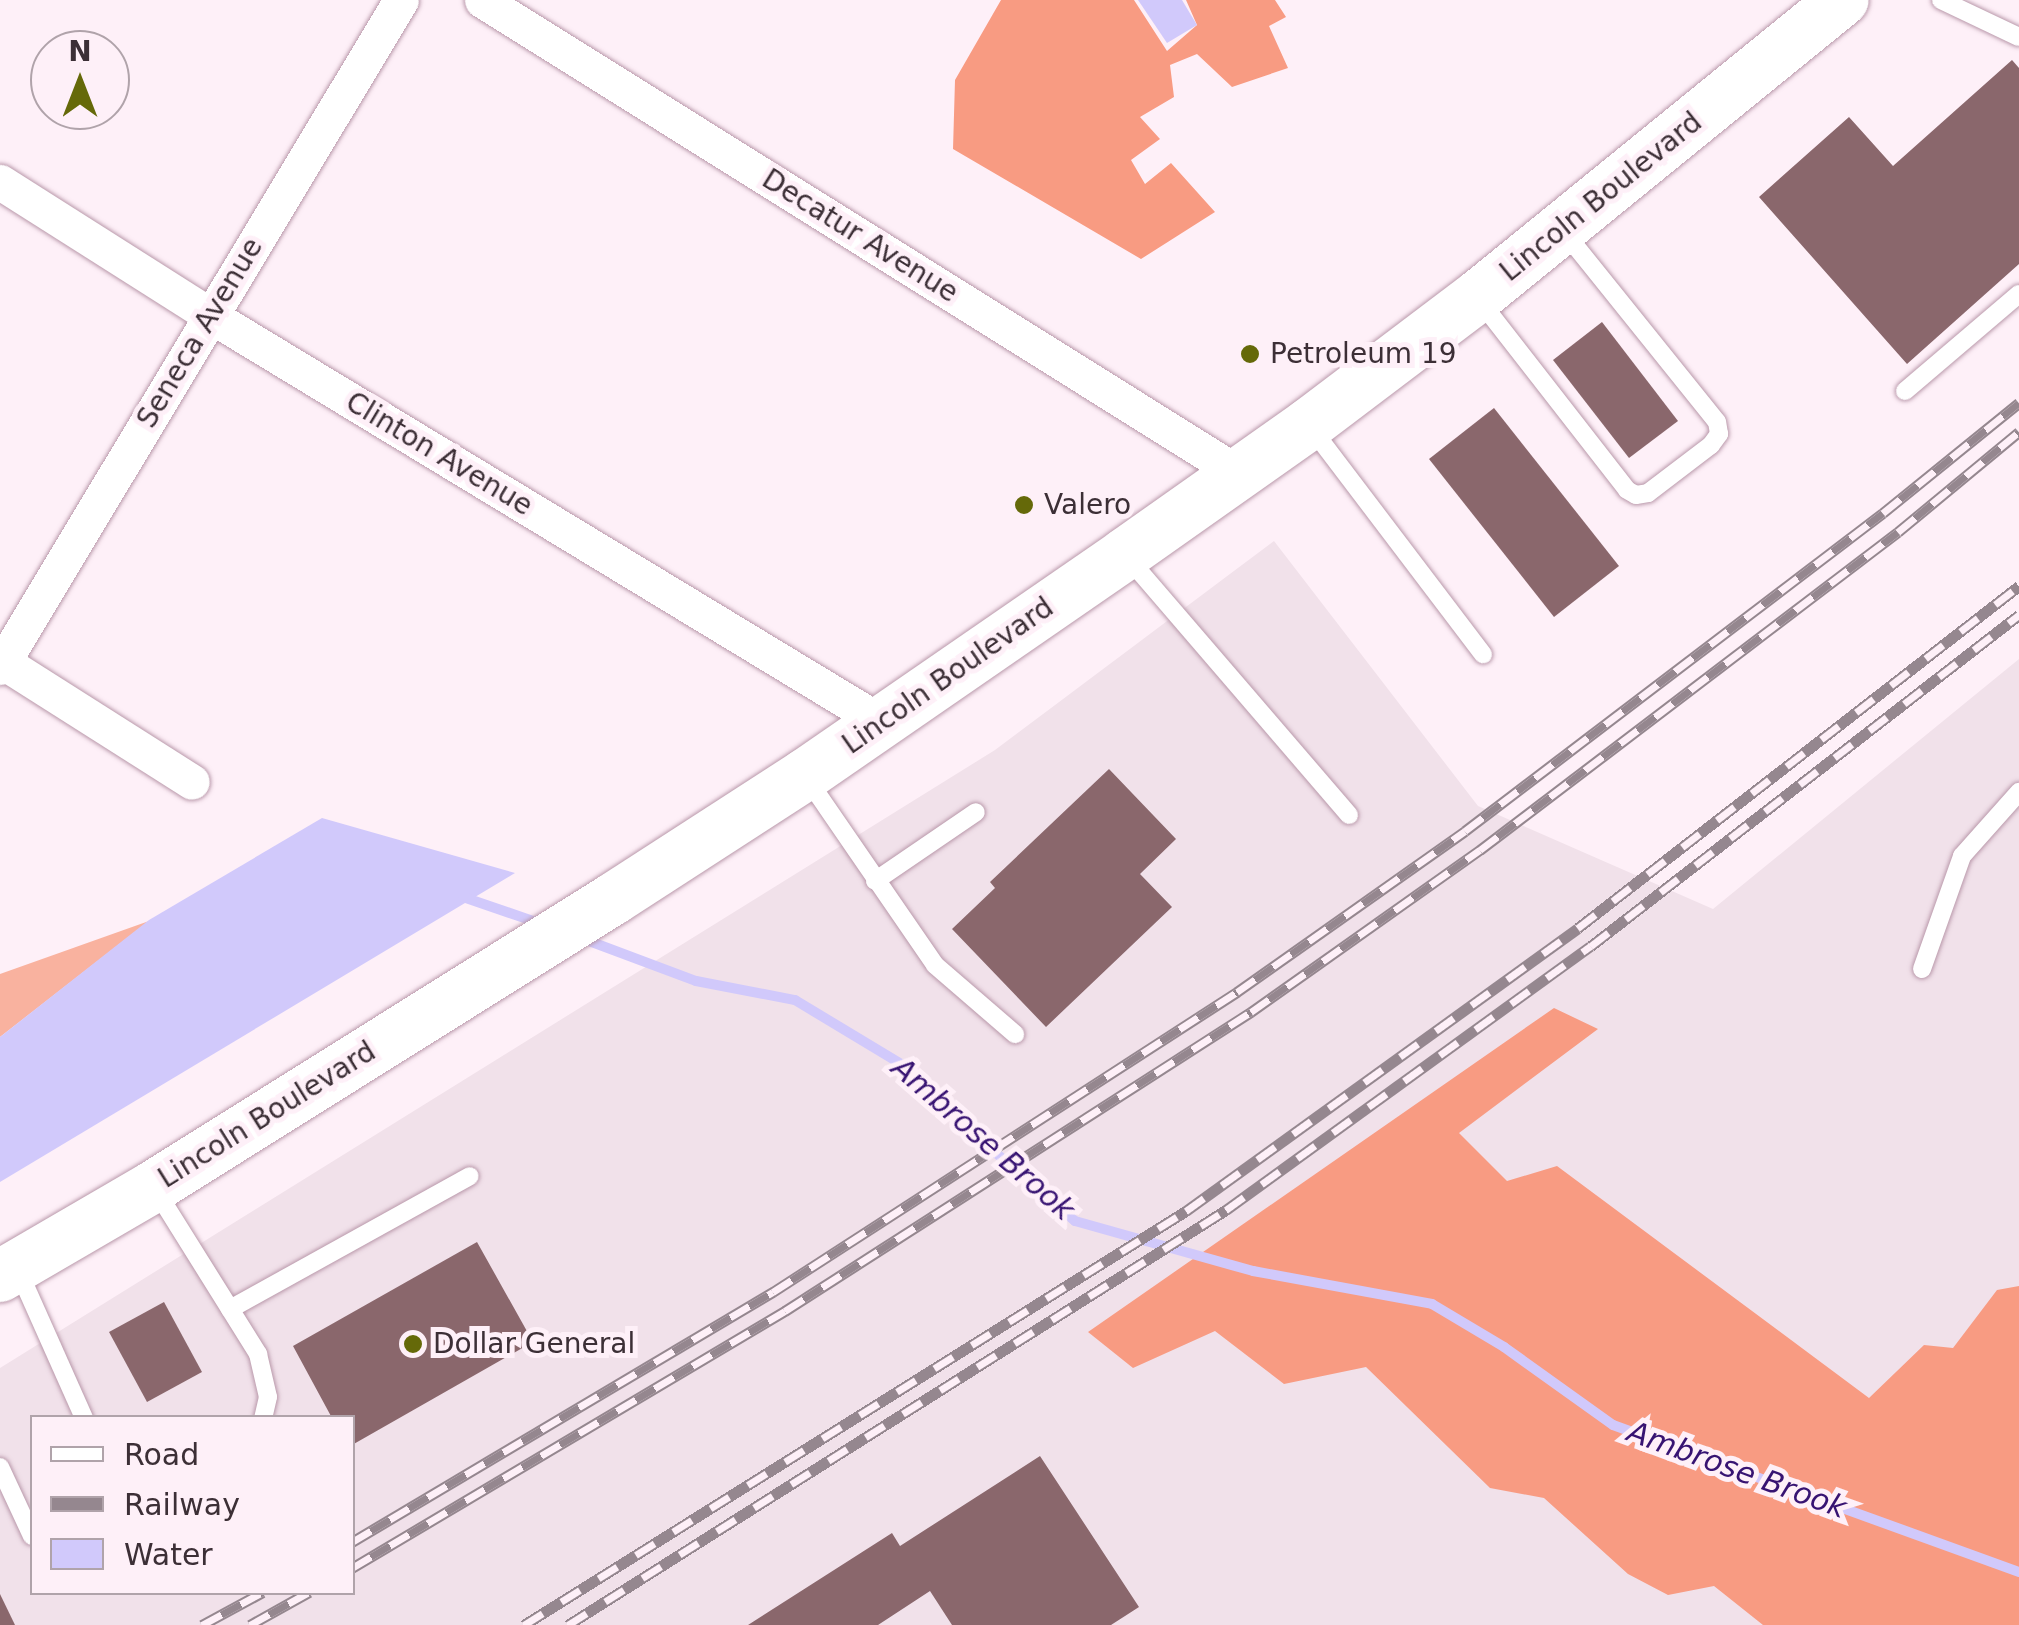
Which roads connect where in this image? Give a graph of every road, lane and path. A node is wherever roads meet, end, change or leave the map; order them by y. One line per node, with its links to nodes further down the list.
1 (401, 0): 10 (street, Seneca Avenue)
2 (482, 0): 13 (street, Decatur Avenue)
3 (1842, 0): 7 (main road, Lincoln Boulevard)
4 (1941, 0): 5 (lane)
5 (2019, 37)
6 (0, 182): 10 (street, Clinton Avenue)
7 (1562, 229): 9 (main road, Lincoln Boulevard); 9 (lane)
8 (2019, 294): 11 (lane)
9 (1477, 297): 12 (main road, Lincoln Boulevard)
10 (211, 316): 16 (street, Seneca Avenue); 17 (street, Clinton Avenue)
11 (1905, 391)
12 (1308, 424): 13 (main road, Lincoln Boulevard); 15 (lane)
13 (1238, 473): 14 (main road, Lincoln Boulevard)
14 (1125, 554): 17 (main road, Lincoln Boulevard); 22 (lane)
15 (1483, 654)
16 (1, 663): 19 (street)
17 (881, 722): 18 (main road, Lincoln Boulevard)
18 (805, 776): 23 (lane); 27 (main road, Lincoln Boulevard)
19 (192, 782)
20 (2019, 792): 24 (lane)
21 (976, 812): 23 (lane)
22 (1349, 815)
23 (875, 880): 25 (lane)
24 (1922, 969)
25 (1015, 1034)
26 (470, 1176): 29 (lane)
27 (153, 1186): 28 (main road, Lincoln Boulevard); 29 (lane)
28 (8, 1271): 30 (lane)
29 (230, 1309): 31 (lane)
30 (82, 1415)
31 (264, 1415)
32 (0, 1466): 33 (lane)
33 (30, 1532)

